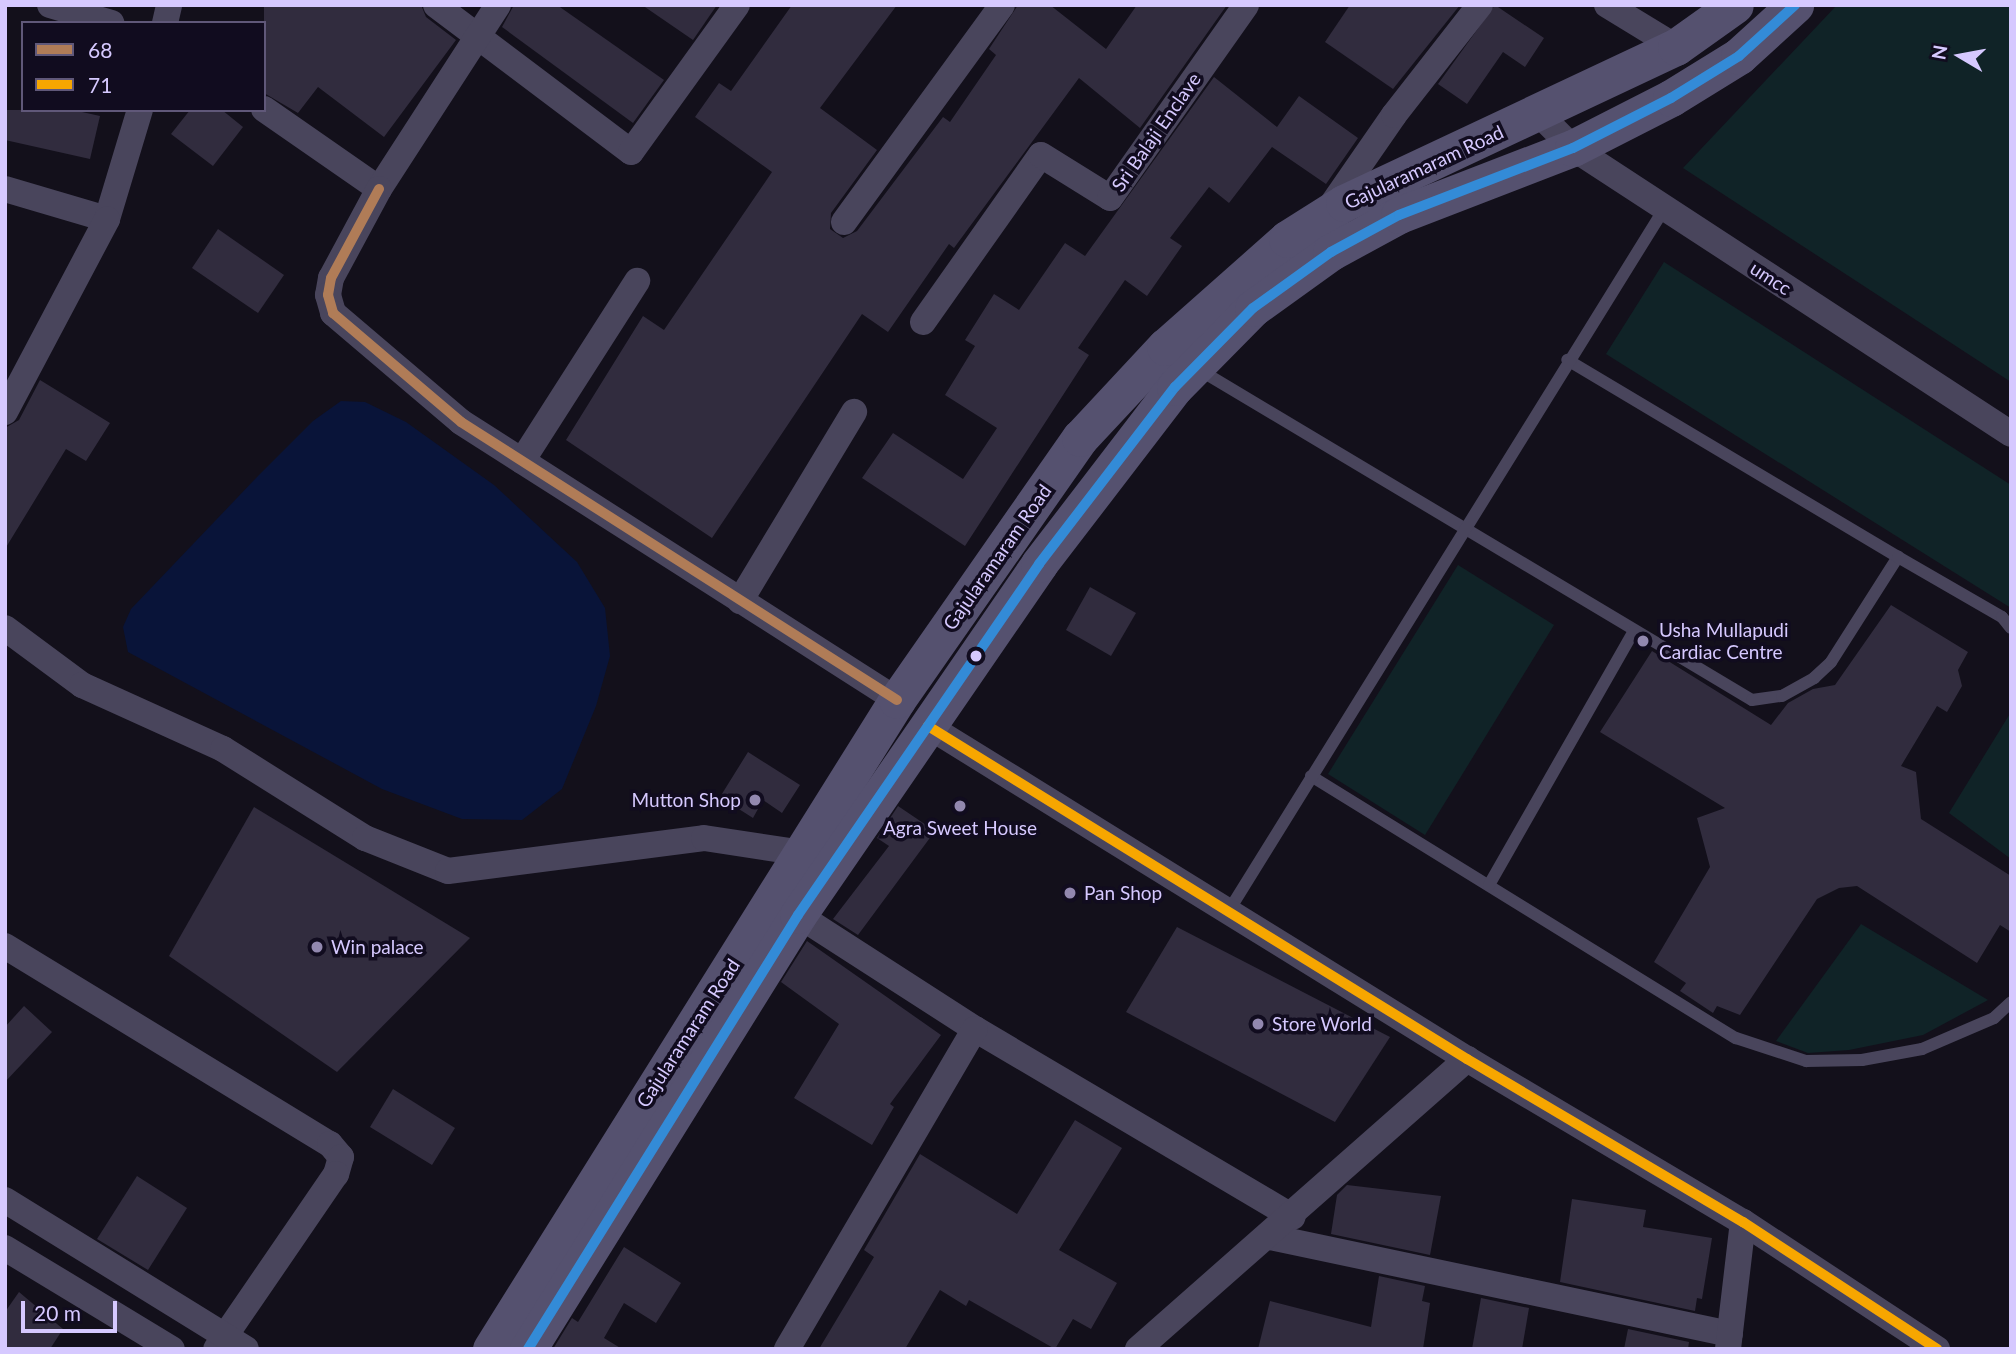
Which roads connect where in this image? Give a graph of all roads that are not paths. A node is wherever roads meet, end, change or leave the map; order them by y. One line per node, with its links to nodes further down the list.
1 (50, 5): 11 (street)
2 (436, 5): 12 (street)
3 (498, 5): 12 (street)
4 (737, 5): 12 (street)
5 (1002, 5): 23 (street)
6 (1246, 5): 25 (street, Sri Balaji Enclave)
7 (1480, 5): 21 (street)
8 (1607, 5): 13 (street)
9 (1735, 5): 13 (main road, Gajularamaram Road)
10 (1795, 5): 17 (main road, Gajularamaram Road)
11 (104, 21)
12 (476, 36): 18 (street)
13 (1676, 47): 16 (main road, Gajularamaram Road)
14 (266, 110): 18 (street)
15 (139, 112): 22 (street)
16 (1538, 113): 17 (street, umcc); 21 (main road, Gajularamaram Road)
17 (1573, 148): 20 (street, umcc); 27 (main road, Gajularamaram Road)
18 (379, 189): 31 (street)
19 (5, 190): 22 (street)
20 (1664, 209): 26 (lane); 30 (street, umcc)
21 (1325, 215): 38 (main road, Gajularamaram Road)
22 (107, 219): 28 (street)
23 (844, 222)
24 (636, 281): 31 (street)
25 (923, 322)
26 (1567, 360): 32 (lane); 33 (lane)
27 (1195, 367): 32 (lane); 39 (main road, Gajularamaram Road)
28 (9, 398)
29 (854, 412): 34 (street)
30 (2011, 434)
31 (522, 461): 34 (street)
32 (1462, 531): 37 (lane); 40 (lane)
33 (1898, 557): 36 (lane); 37 (lane)
34 (740, 601): 38 (street)
35 (5, 628): 41 (street)
36 (2011, 628)
37 (1634, 631): 42 (lane)
38 (897, 700): 41 (main road, Gajularamaram Road)
39 (928, 726): 43 (street); 44 (main road, Gajularamaram Road)
40 (1311, 776): 42 (lane); 43 (lane)
41 (802, 853): 57 (main road, Gajularamaram Road)
42 (1489, 885): 46 (lane)
43 (1228, 912): 48 (street)
44 (798, 915): 47 (street); 58 (main road, Gajularamaram Road)
45 (5, 946): 55 (street)
46 (2011, 1002)
47 (975, 1029): 50 (street); 59 (street)
48 (1467, 1059): 50 (street); 51 (street)
49 (5, 1200): 55 (street)
50 (1293, 1217): 52 (street)
51 (1743, 1222): 54 (street); 61 (street)
52 (1270, 1237): 54 (street); 60 (street)
53 (5, 1248): 56 (street)
54 (1729, 1342)
55 (229, 1344)
56 (172, 1349)
57 (491, 1349)
58 (528, 1349)
59 (786, 1349)
60 (1138, 1349)
61 (1937, 1349)

